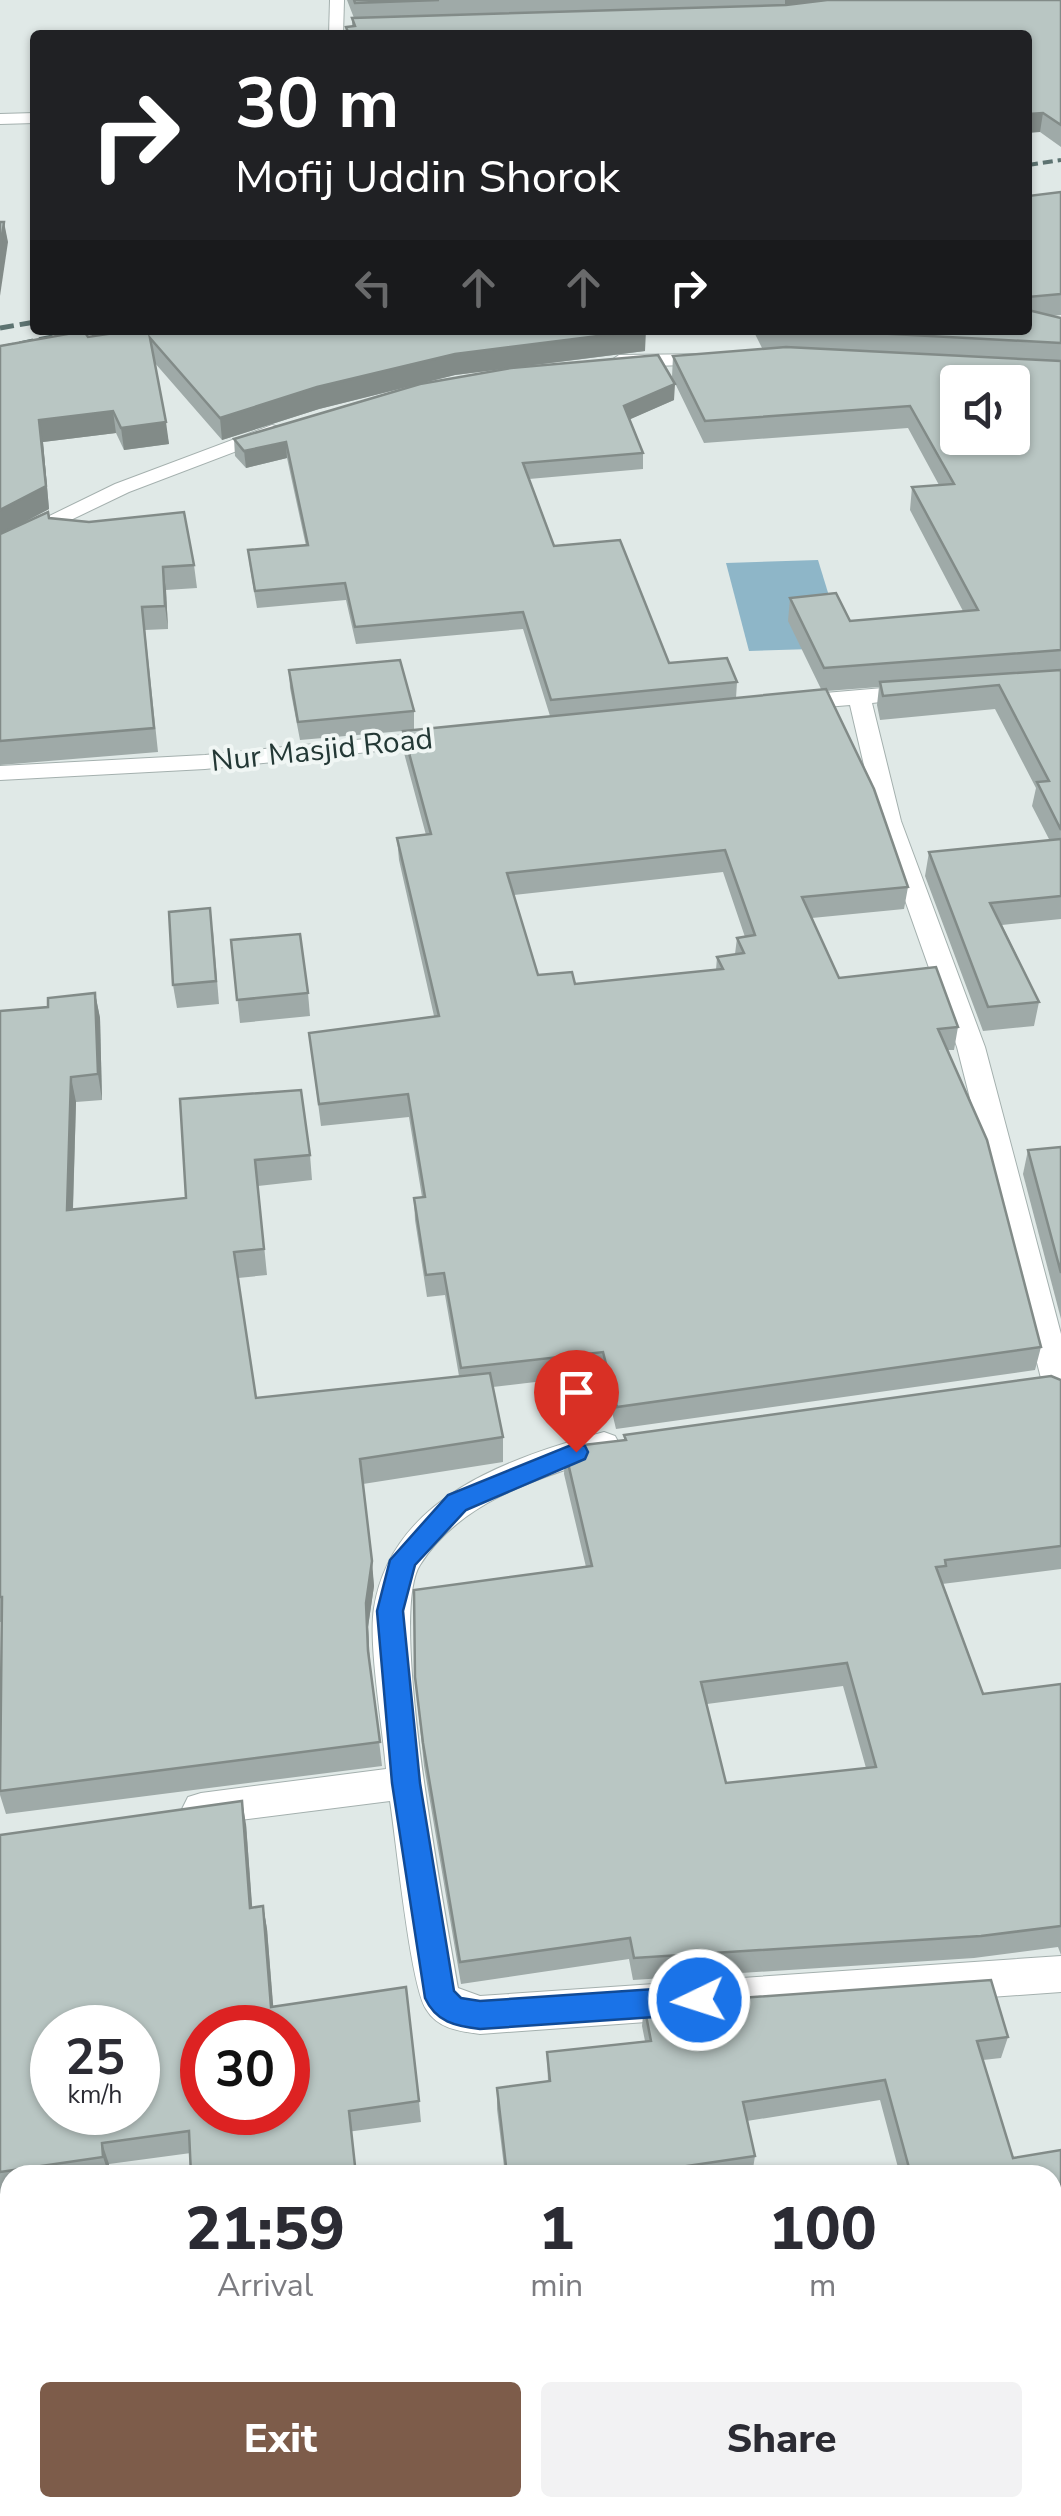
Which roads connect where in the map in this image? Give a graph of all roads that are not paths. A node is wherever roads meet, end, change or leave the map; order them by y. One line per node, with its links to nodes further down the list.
1 (338, 0): 3 (street)
2 (354, 28): 4 (street)
3 (336, 30)
4 (345, 30)
5 (30, 118): 6 (street)
6 (0, 120)
7 (729, 360): 8 (street)
8 (605, 362)
9 (300, 422): 10 (street)
10 (0, 548)
11 (951, 690): 12 (street)
12 (859, 696): 13 (street); 16 (street)
13 (760, 706)
14 (462, 736): 15 (street, Nur Masjid Road)
15 (0, 773)
16 (1060, 1386): 17 (street)
17 (1019, 1388)
18 (637, 1440): 19 (street)
19 (406, 1783): 20 (street); 21 (street)
20 (157, 1815)
21 (1061, 1974)

